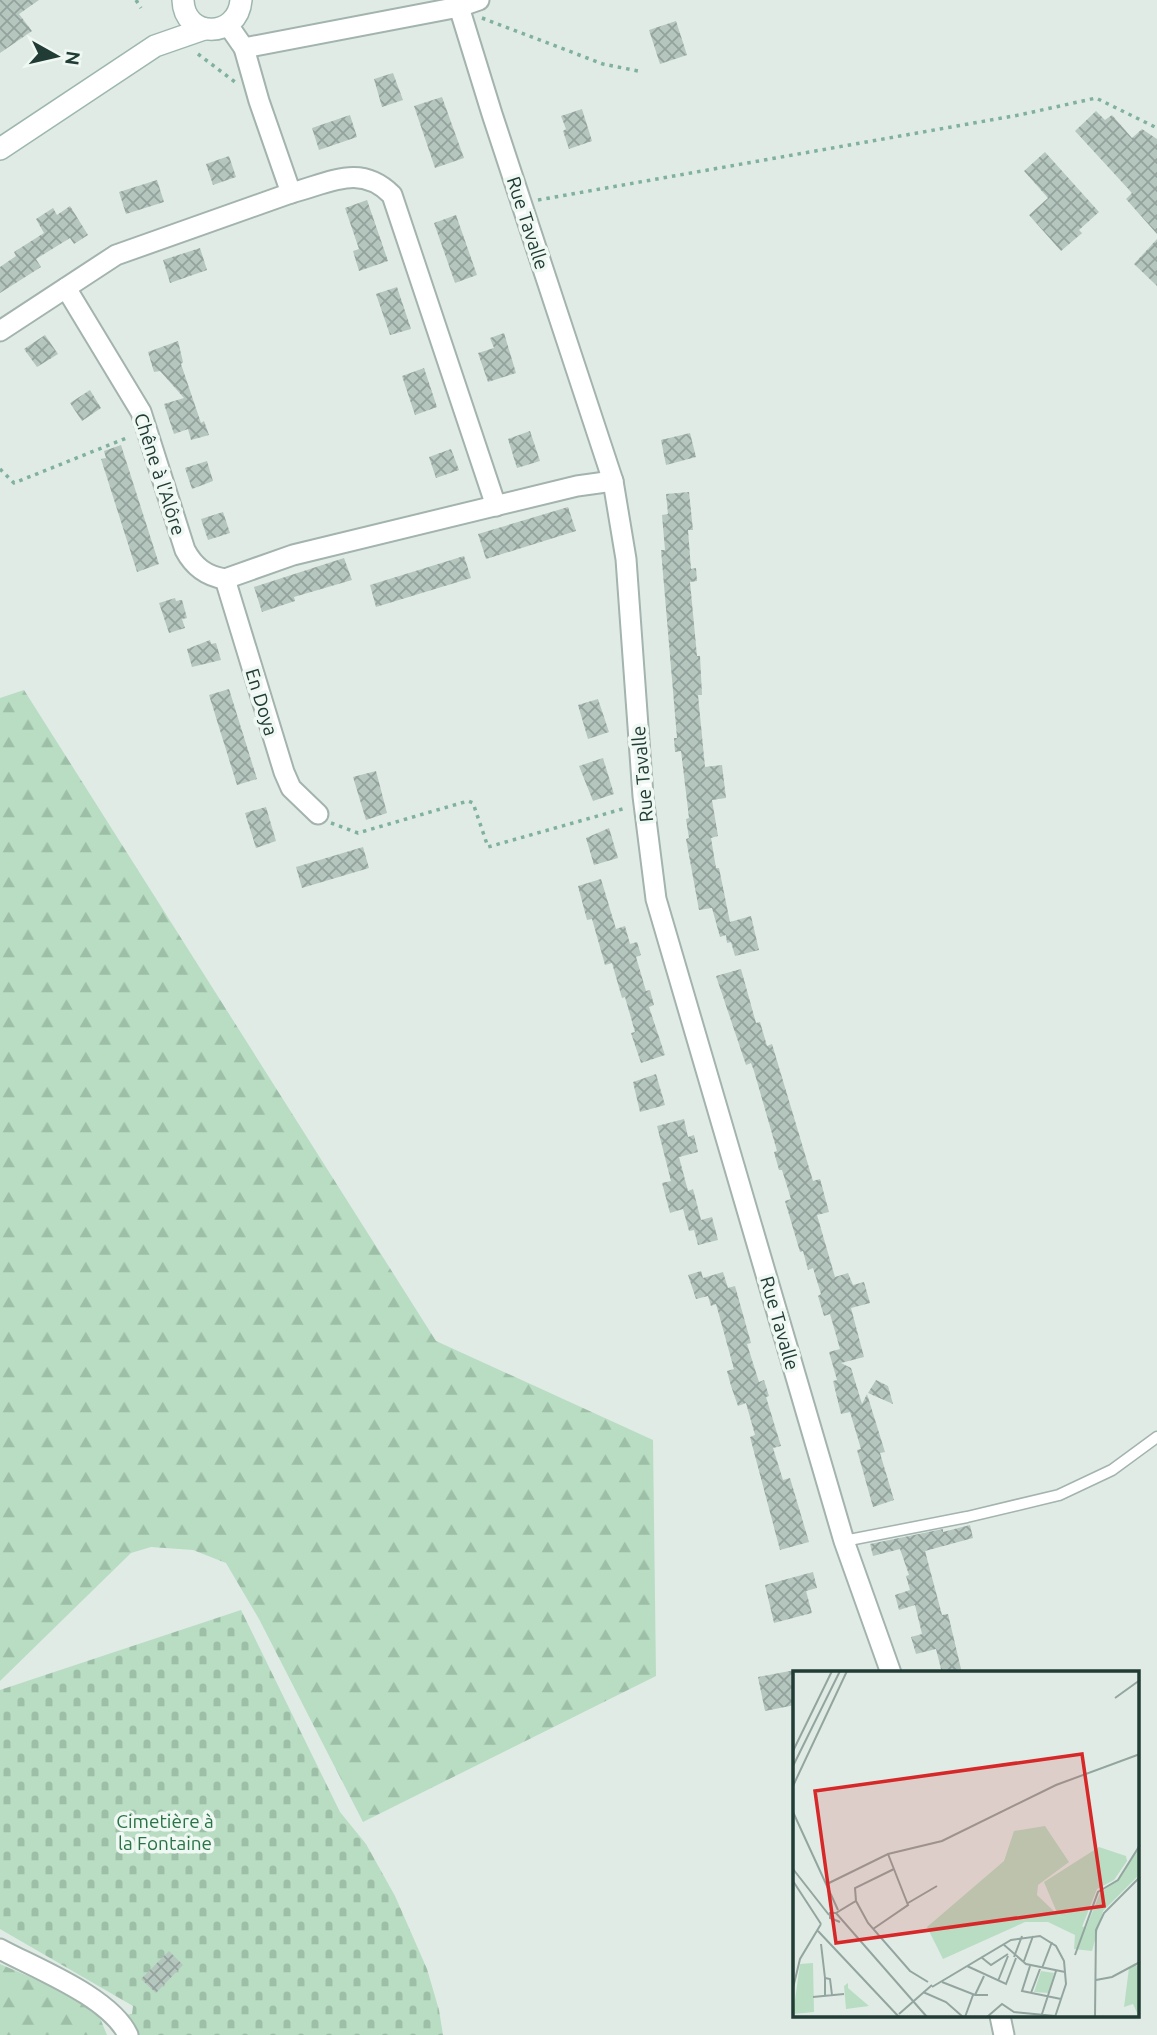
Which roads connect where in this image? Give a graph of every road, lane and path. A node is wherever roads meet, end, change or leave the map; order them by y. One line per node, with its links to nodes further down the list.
1 (136, 0): 5 (path)
2 (479, 0): 6 (street)
3 (183, 2): 8 (main road); 9 (main road)
4 (242, 2): 7 (main road)
5 (141, 8)
6 (460, 9): 10 (street); 12 (path); 17 (street, Rue Tavalle)
7 (228, 25): 8 (main road); 10 (street)
8 (204, 29): 9 (main road)
9 (155, 46): 15 (main road)
10 (244, 48): 13 (street)
11 (198, 54): 13 (path)
12 (638, 71)
13 (259, 101): 16 (street)
14 (1157, 128): 17 (path)
15 (0, 149)
16 (291, 193): 18 (street); 23 (street)
17 (523, 205): 22 (street, Rue Tavalle)
18 (66, 288): 19 (street); 20 (street, Chêne à l'Alôre)
19 (0, 331)
20 (148, 429): 21 (path); 24 (street, Chêne à l'Alôre)
21 (0, 469)
22 (613, 481): 23 (street); 25 (street, Rue Tavalle)
23 (495, 506): 24 (street)
24 (225, 579): 26 (street, En Doya)
25 (644, 803): 26 (path); 28 (street, Rue Tavalle)
26 (318, 814)
27 (1157, 1437): 28 (lane)
28 (844, 1541): 29 (street, Rue Tavalle)
29 (890, 1671)
30 (0, 1949): 31 (street)
31 (126, 2034)

